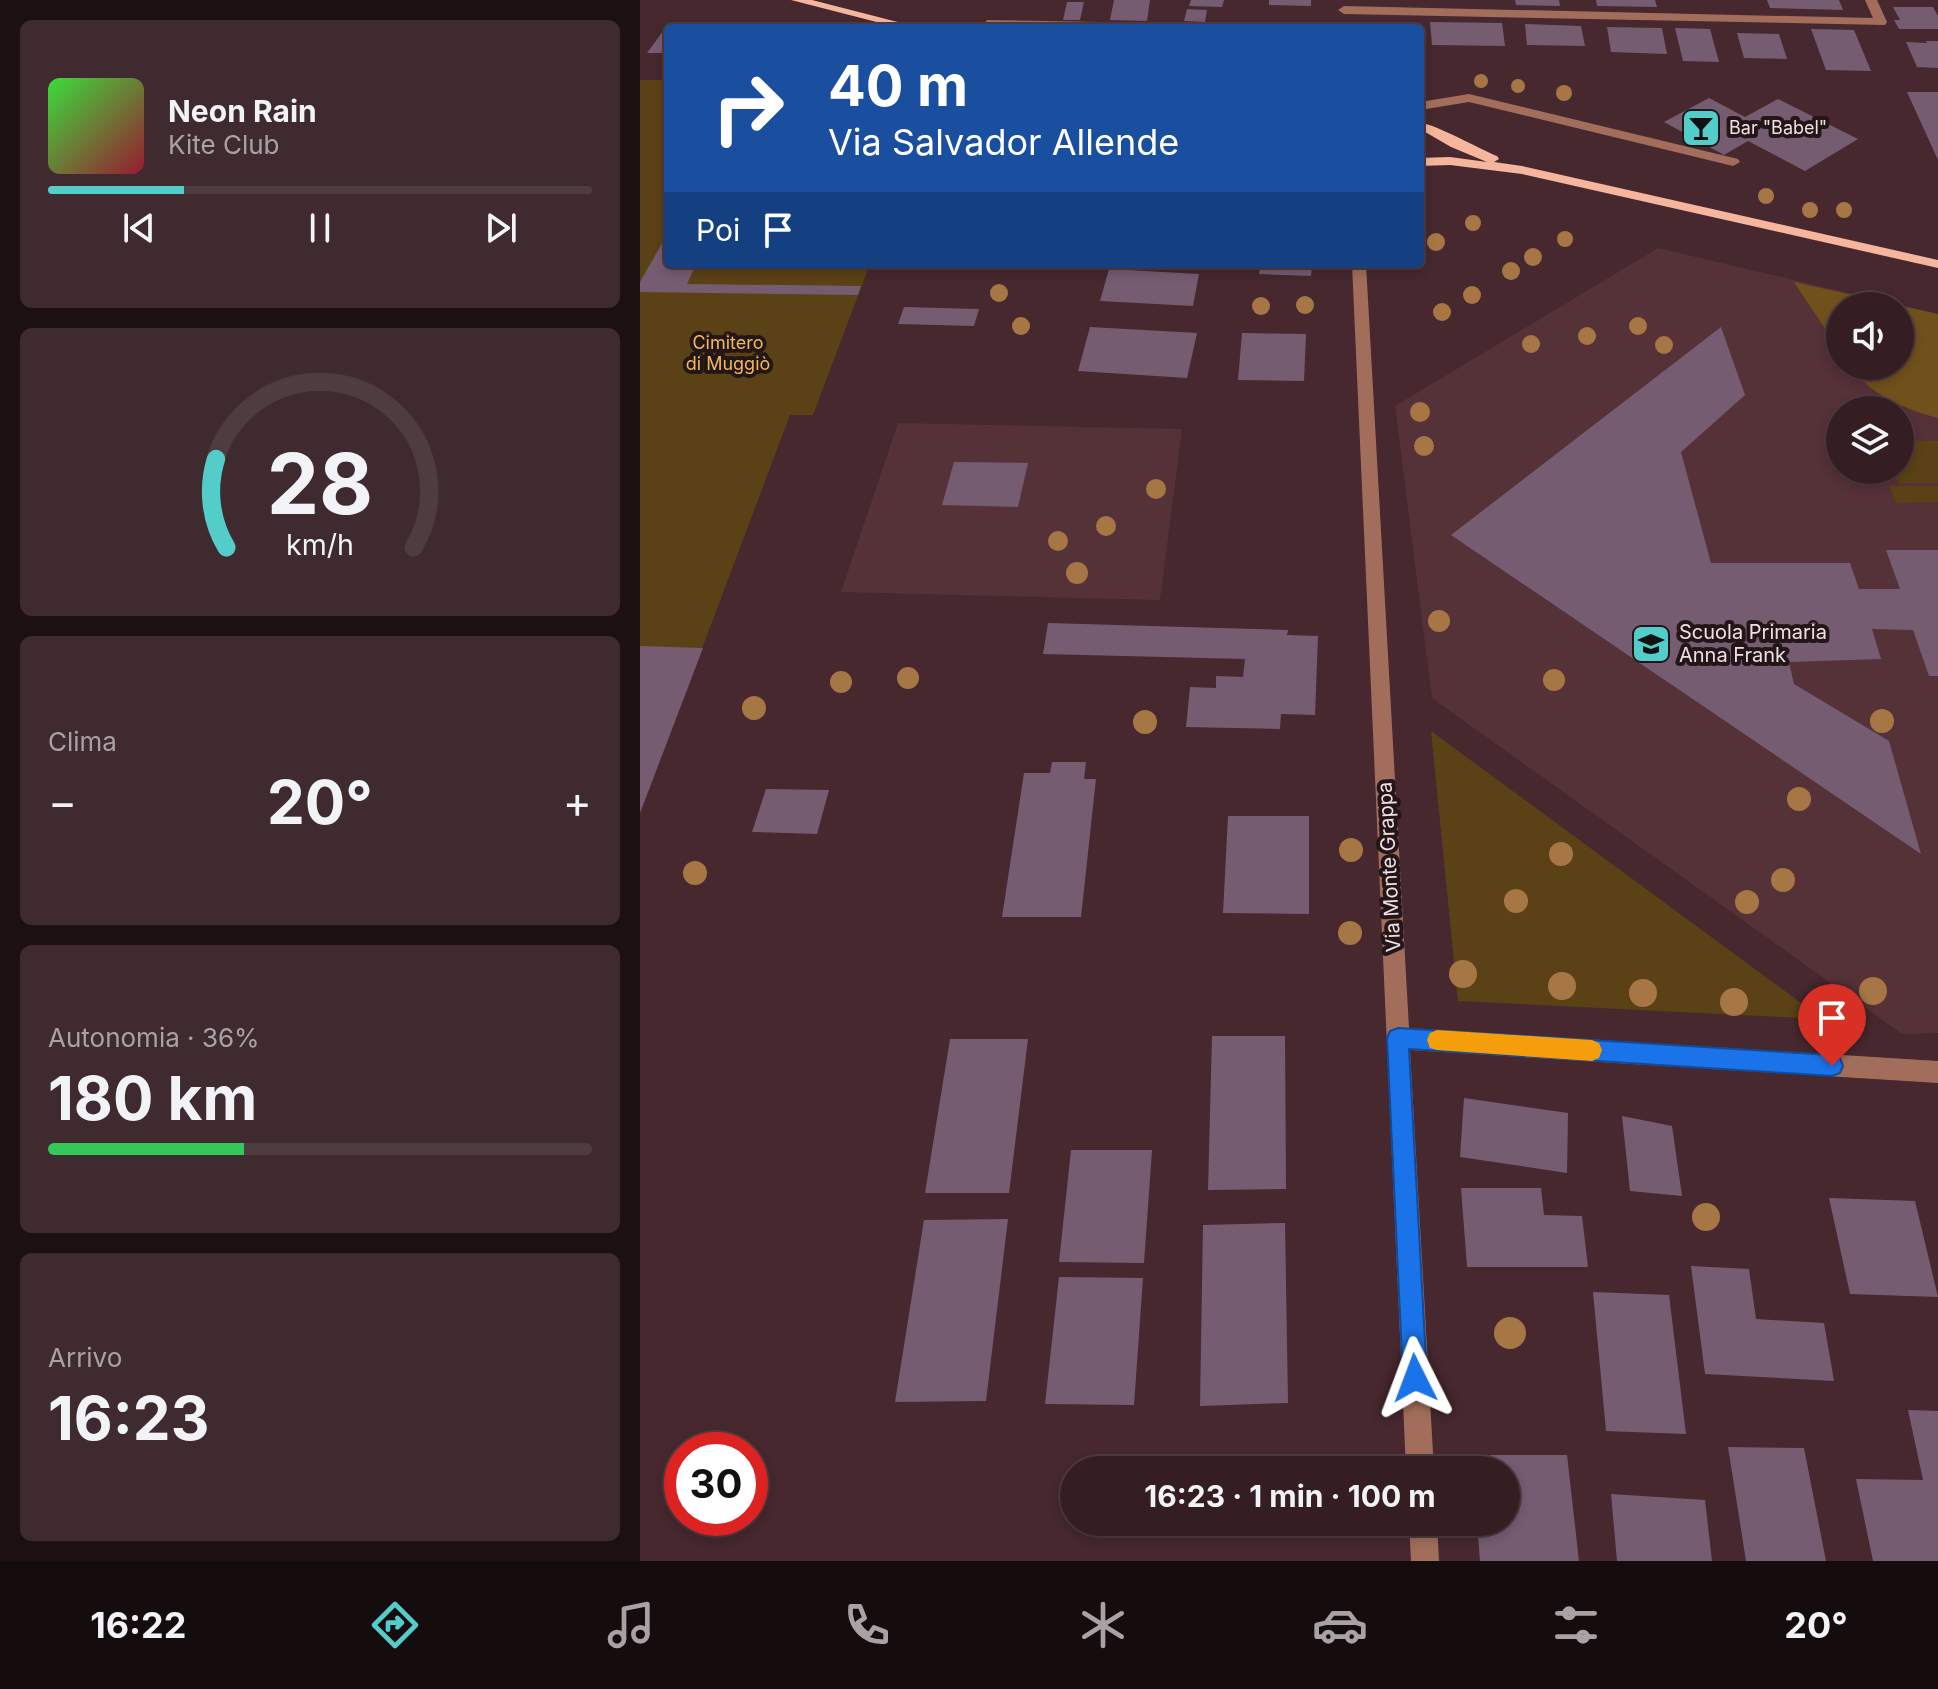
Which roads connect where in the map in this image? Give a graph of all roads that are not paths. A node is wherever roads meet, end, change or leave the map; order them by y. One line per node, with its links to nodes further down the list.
1 (797, 0): 5 (main road)
2 (1871, 0): 3 (street)
3 (1344, 5)
4 (991, 23): 6 (street)
5 (898, 24)
6 (1035, 24)
7 (1424, 105): 10 (street)
8 (1424, 122): 11 (main road)
9 (1424, 162): 11 (main road)
10 (1733, 162)
11 (1522, 170): 12 (main road)
12 (1938, 264)
13 (1359, 268): 14 (street, Via Monte Grappa)
14 (1398, 1038): 15 (street); 16 (street, Via Monte Grappa)
15 (1938, 1072)
16 (1419, 1456)
17 (1424, 1536): 18 (street)
18 (1425, 1561)

